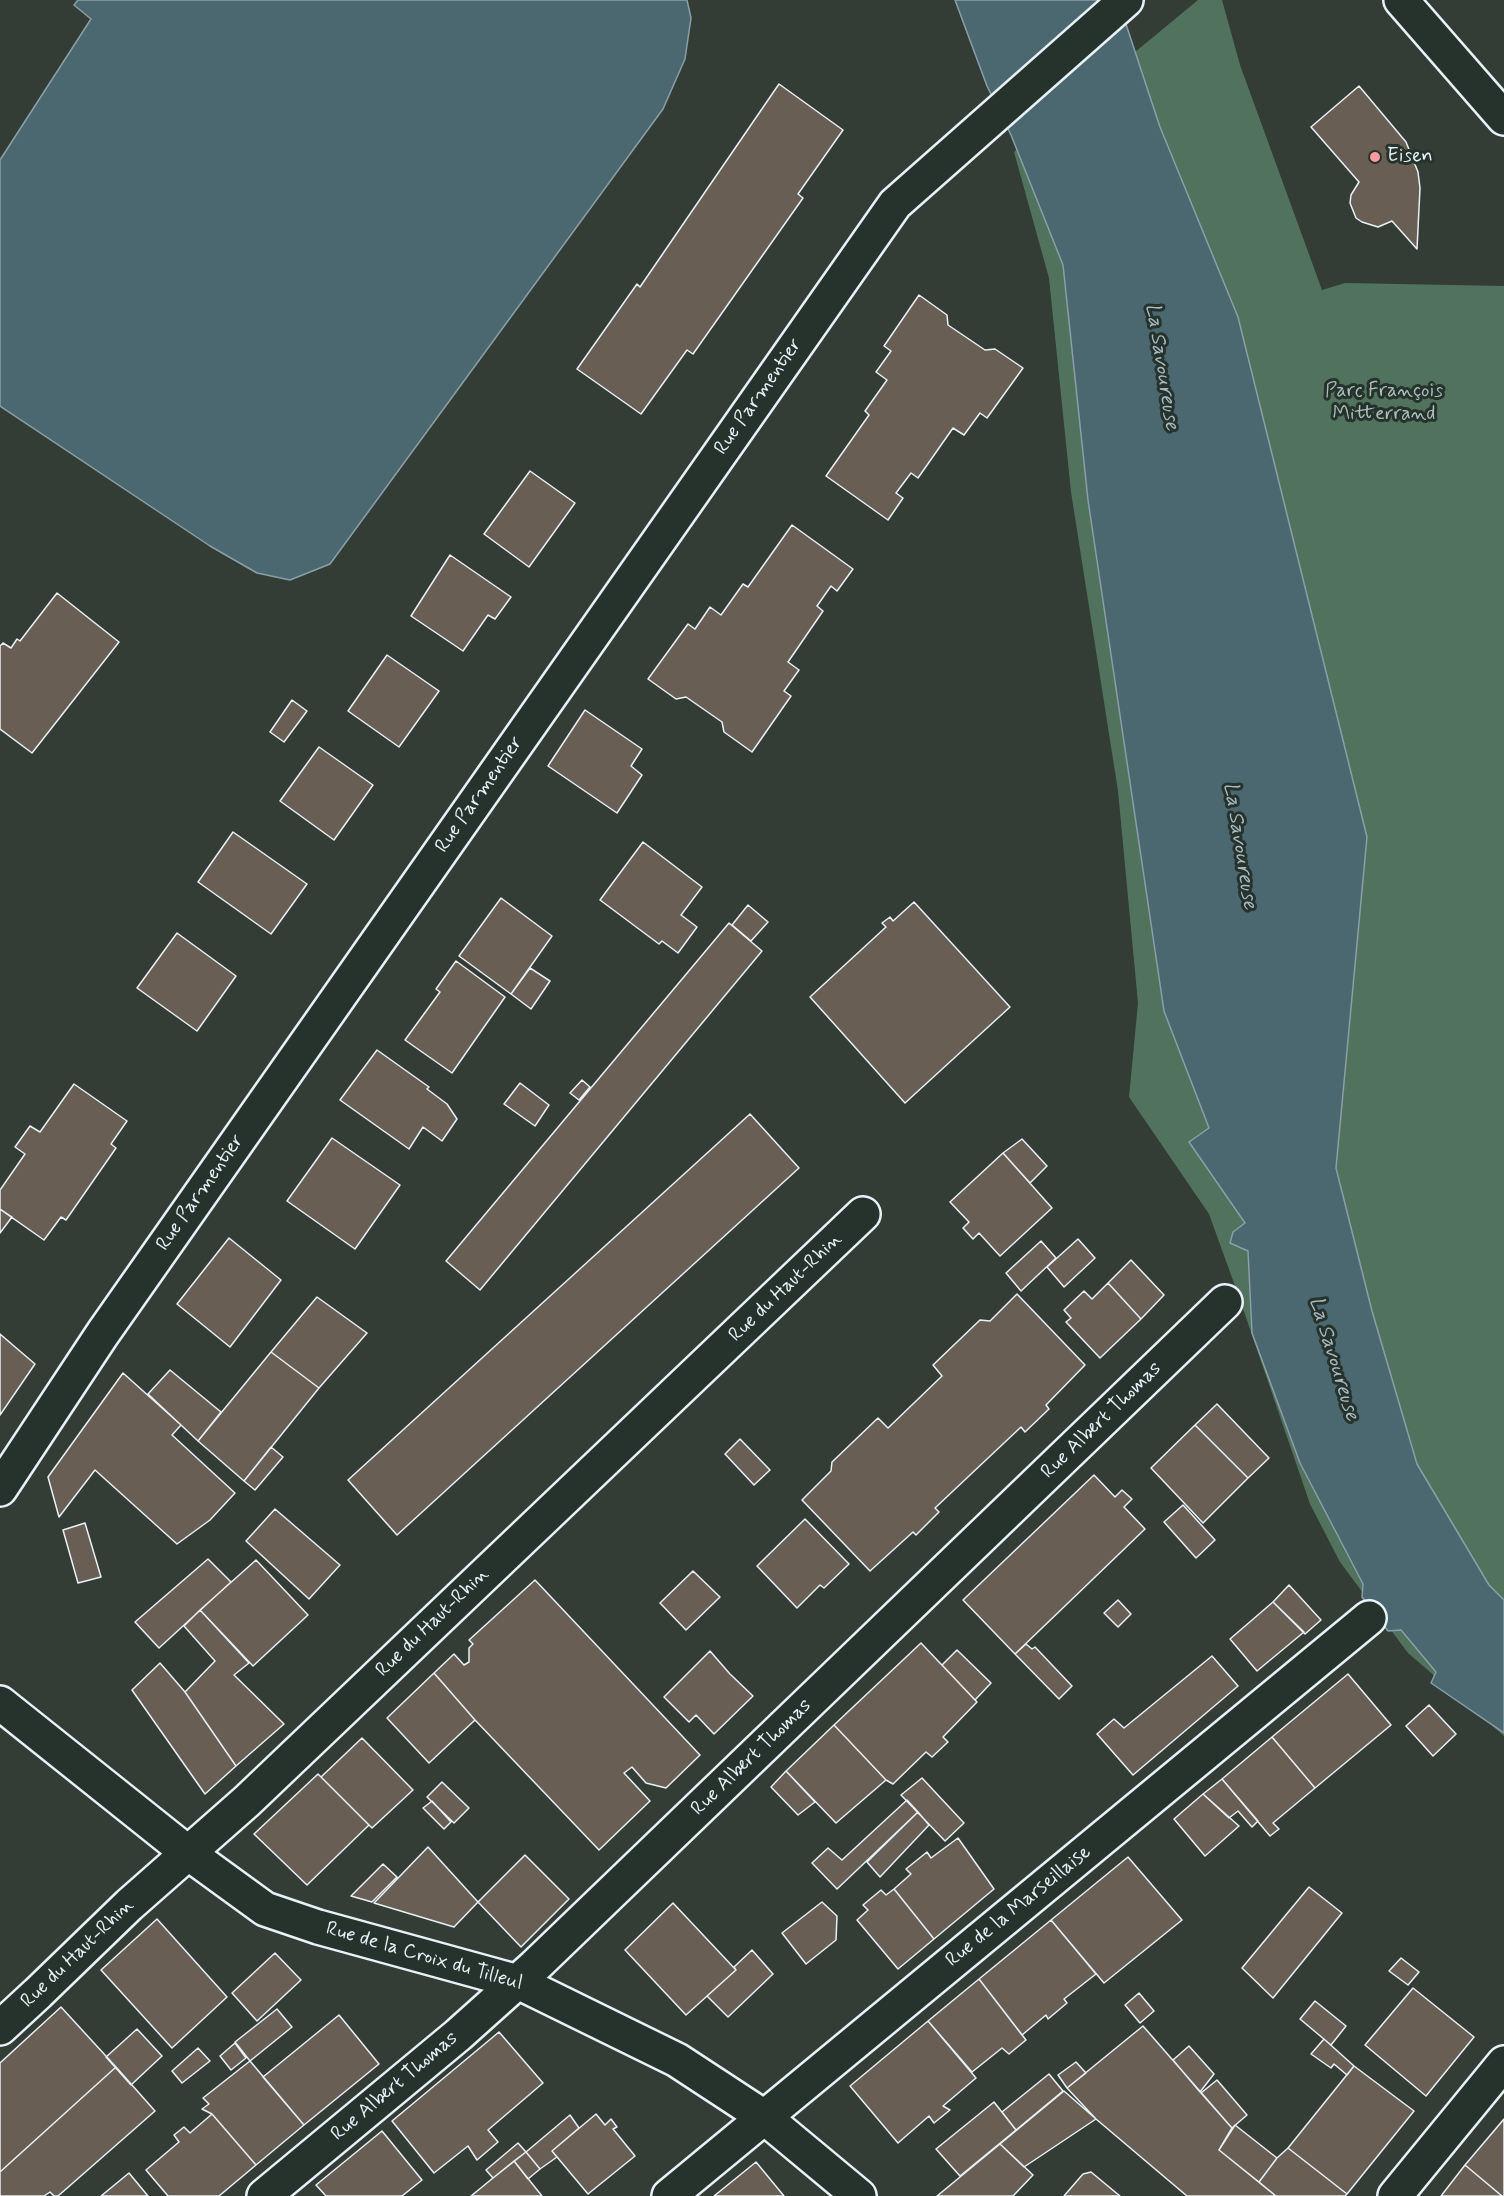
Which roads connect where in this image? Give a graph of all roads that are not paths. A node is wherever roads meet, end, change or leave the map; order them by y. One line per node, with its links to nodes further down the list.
1 (1125, 0): 6 (street, Rue Parmentier)
2 (1401, 0): 3 (street)
3 (1504, 118)
4 (863, 1214): 9 (street, Rue du Haut-Rhin)
5 (1225, 1302): 10 (street, Rue Albert Thomas)
6 (0, 1489)
7 (1369, 1618): 13 (street, Rue de la Marseillaise)
8 (0, 1704): 9 (street, Rue de la Croix du Tilleul)
9 (188, 1853): 10 (street, Rue de la Croix du Tilleul); 11 (street, Rue du Haut-Rhin)
10 (518, 1982): 13 (street, Rue de la Croix du Tilleul); 14 (street, Rue Albert Thomas)
11 (0, 2028)
12 (1504, 2063): 17 (street)
13 (764, 2117): 15 (street, Rue de la Marseillaise); 16 (street, Rue de la Croix du Tilleul)
14 (264, 2196)
15 (669, 2196)
16 (859, 2196)
17 (1395, 2196)

